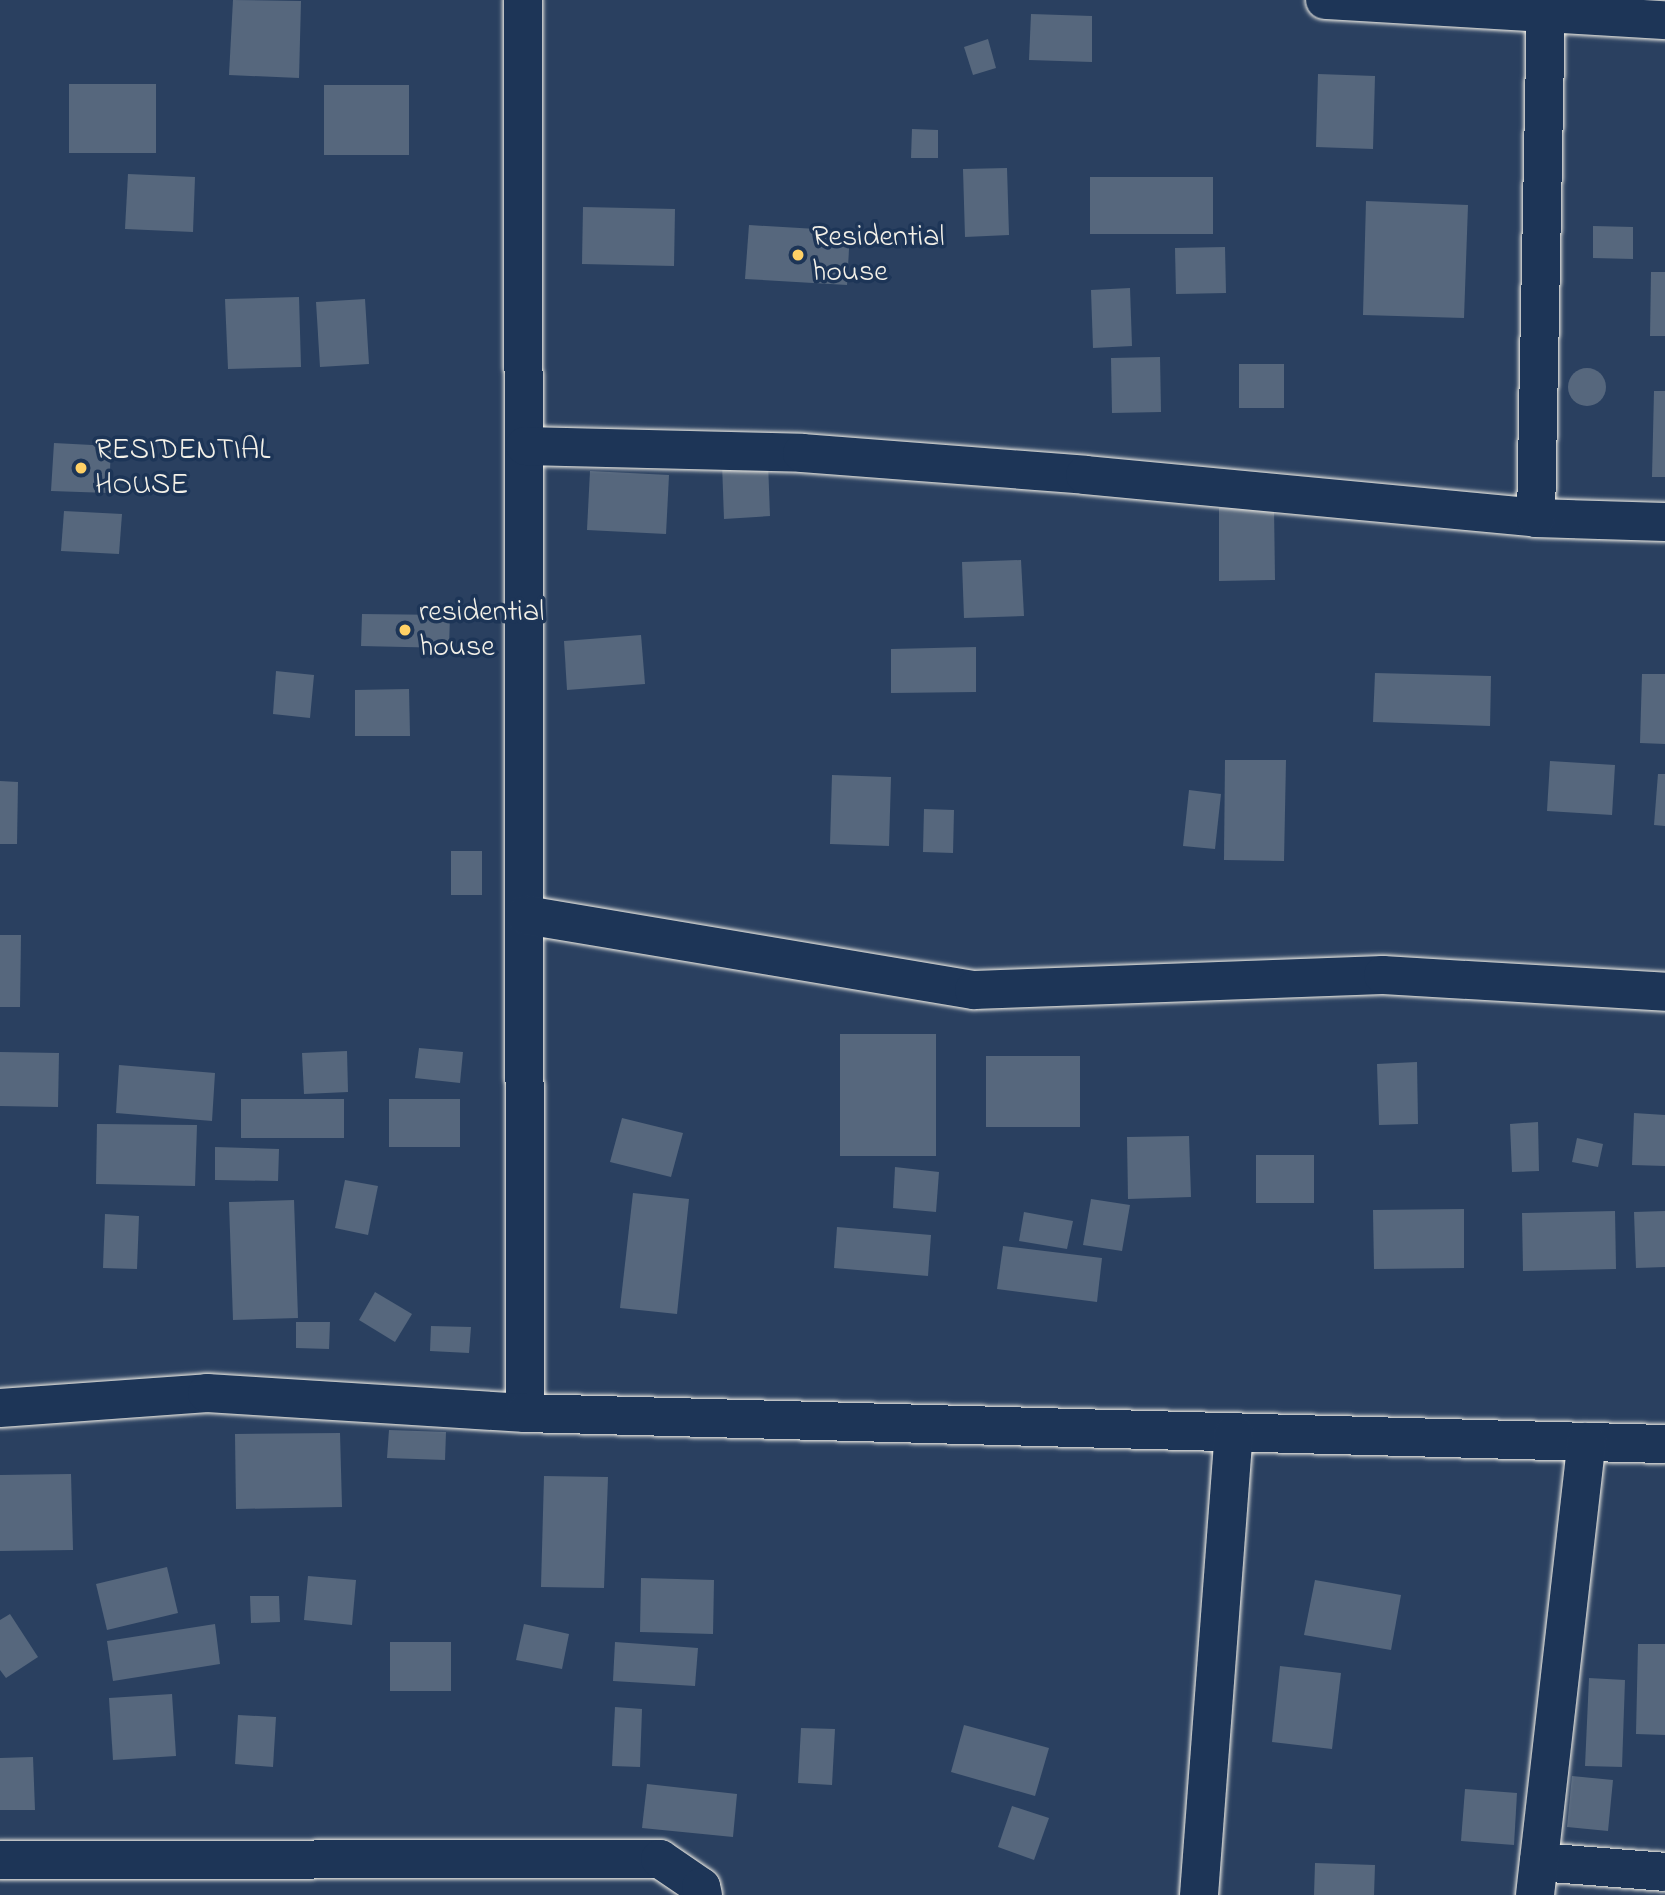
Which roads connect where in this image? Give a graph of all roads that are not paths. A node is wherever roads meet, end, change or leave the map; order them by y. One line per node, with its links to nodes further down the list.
1 (523, 0): 5 (street)
2 (1325, 0): 3 (street)
3 (1546, 6): 4 (street); 6 (street)
4 (1665, 20)
5 (525, 446): 6 (street); 8 (street)
6 (1536, 518): 7 (street)
7 (1665, 522)
8 (525, 915): 9 (street); 11 (street)
9 (1665, 992)
10 (0, 1408): 11 (street)
11 (525, 1413): 12 (street)
12 (1234, 1433): 13 (street); 19 (street)
13 (1587, 1442): 14 (street); 17 (street)
14 (1665, 1444)
15 (0, 1860): 18 (street)
16 (1665, 1872): 17 (street)
17 (1537, 1879)
18 (703, 1895)
19 (1199, 1895)

